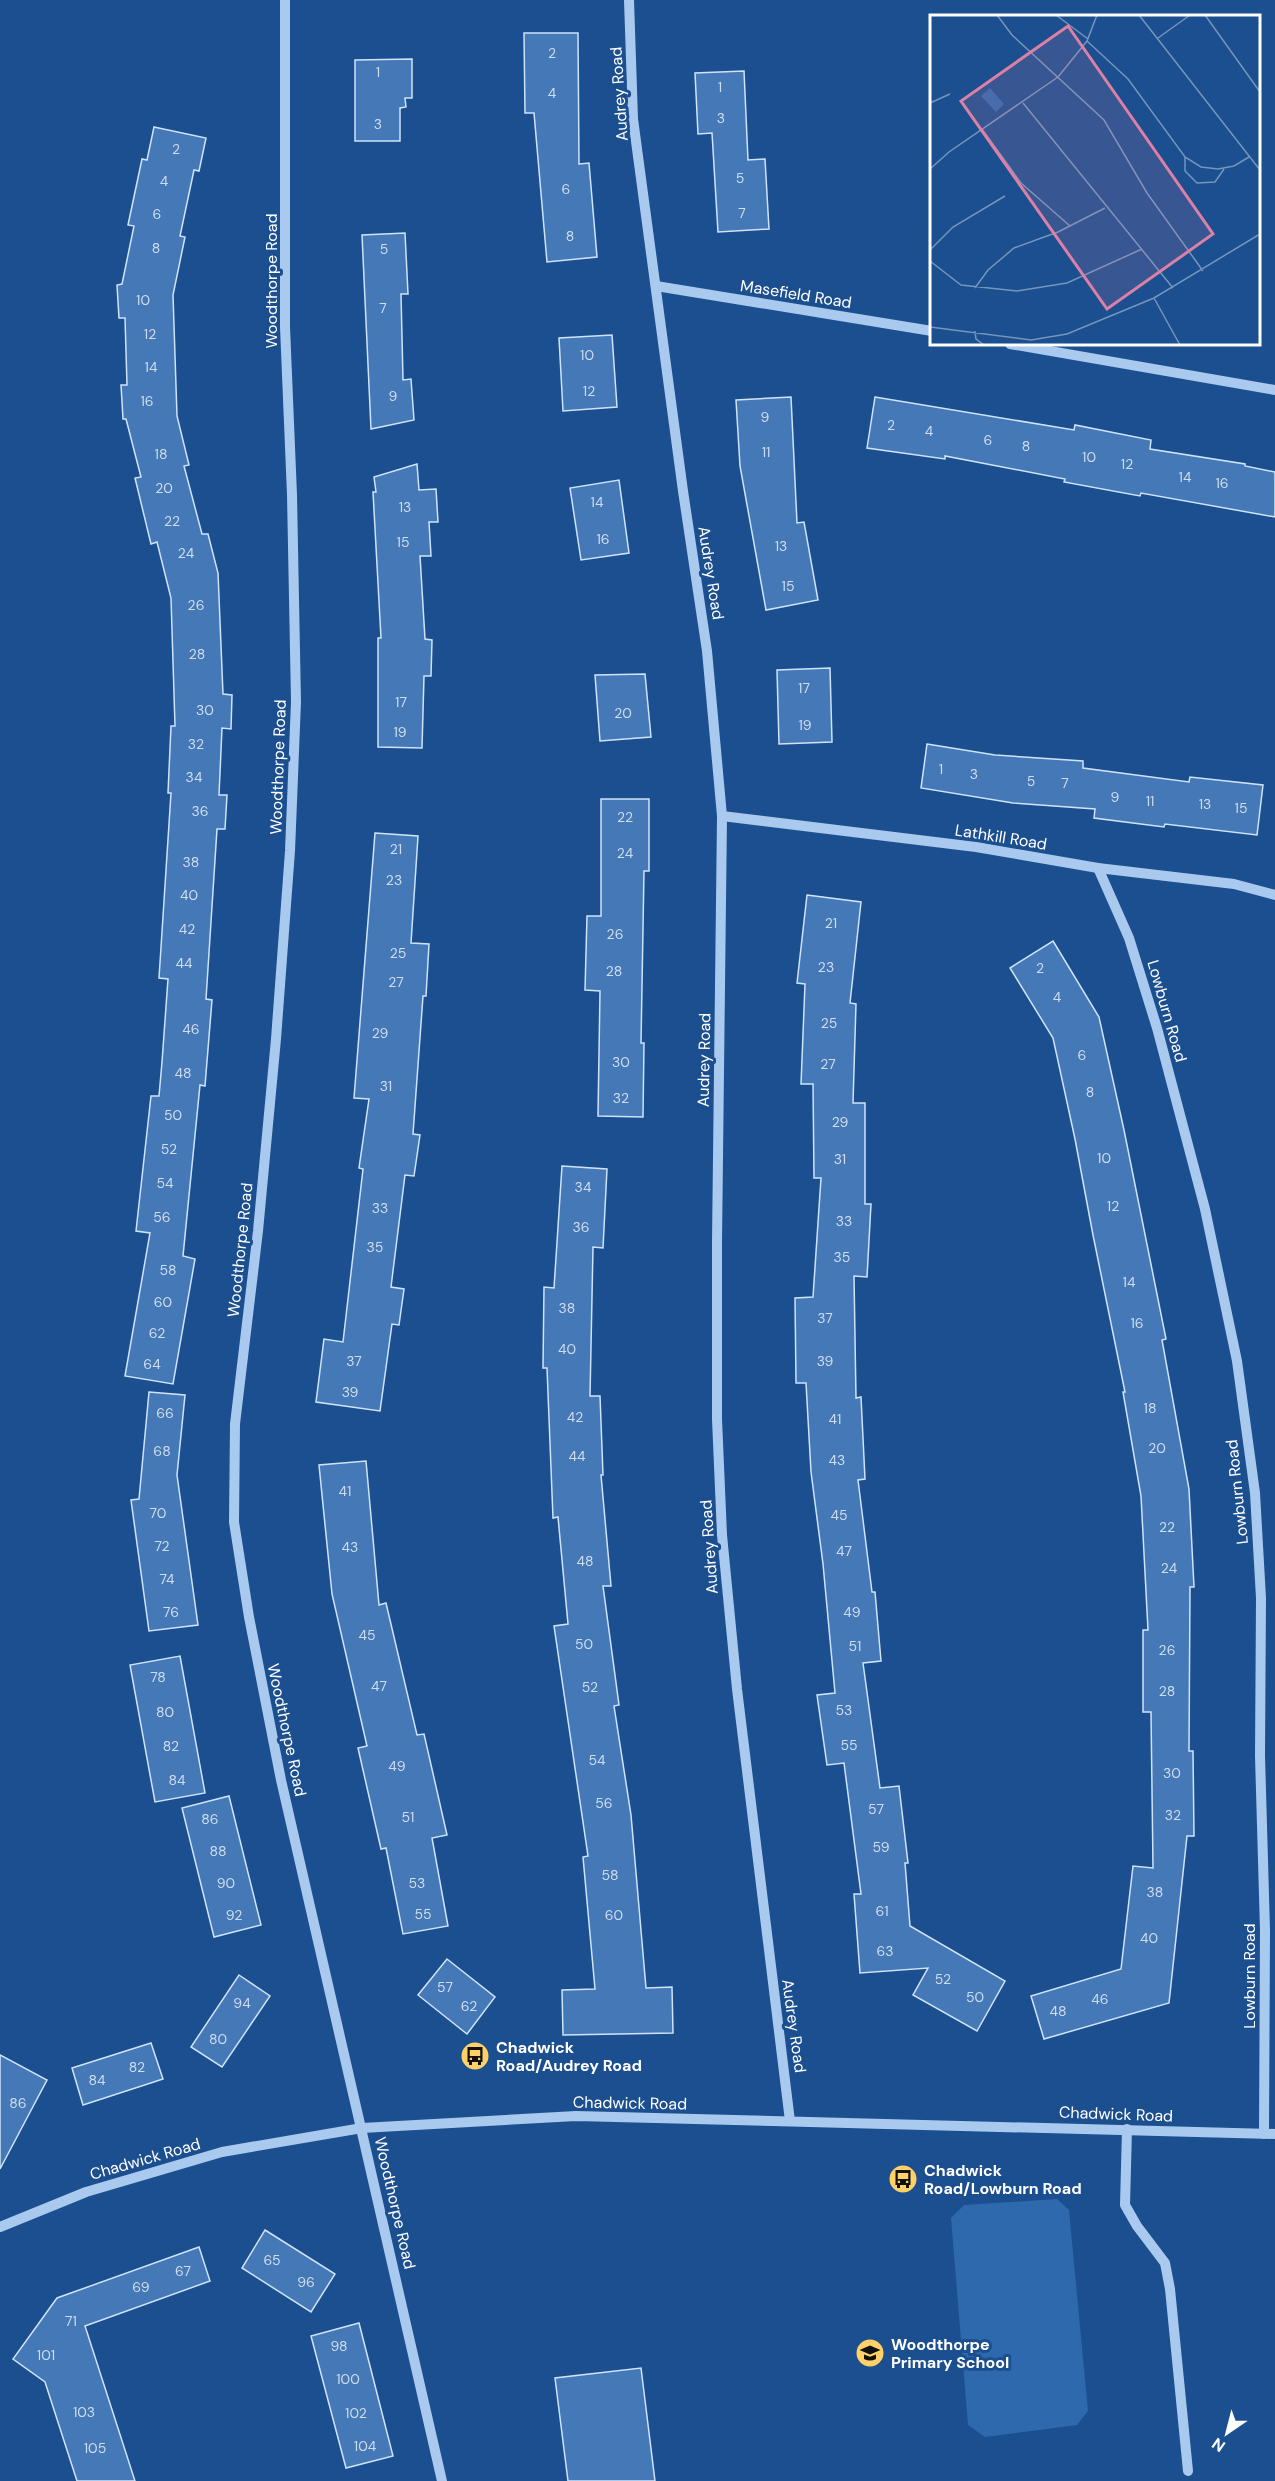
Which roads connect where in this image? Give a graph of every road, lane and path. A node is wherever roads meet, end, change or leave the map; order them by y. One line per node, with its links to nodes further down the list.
1 (285, 0): 11 (street, Woodthorpe Road)
2 (629, 0): 3 (street, Audrey Road)
3 (656, 286): 4 (street, Masefield Road); 7 (street, Audrey Road)
4 (930, 331)
5 (1016, 345): 6 (street)
6 (1275, 390)
7 (722, 816): 8 (street, Lathkill Road); 10 (street, Audrey Road)
8 (1098, 868): 9 (street, Lathkill Road); 13 (street, Lowburn Road)
9 (1275, 895)
10 (790, 2121): 11 (street, Chadwick Road); 12 (street, Chadwick Road)
11 (362, 2128): 14 (street, Chadwick Road); 16 (street, Woodthorpe Road)
12 (1127, 2129): 13 (street, Chadwick Road); 15 (street)
13 (1269, 2134)
14 (0, 2227)
15 (1188, 2471)
16 (442, 2481)

